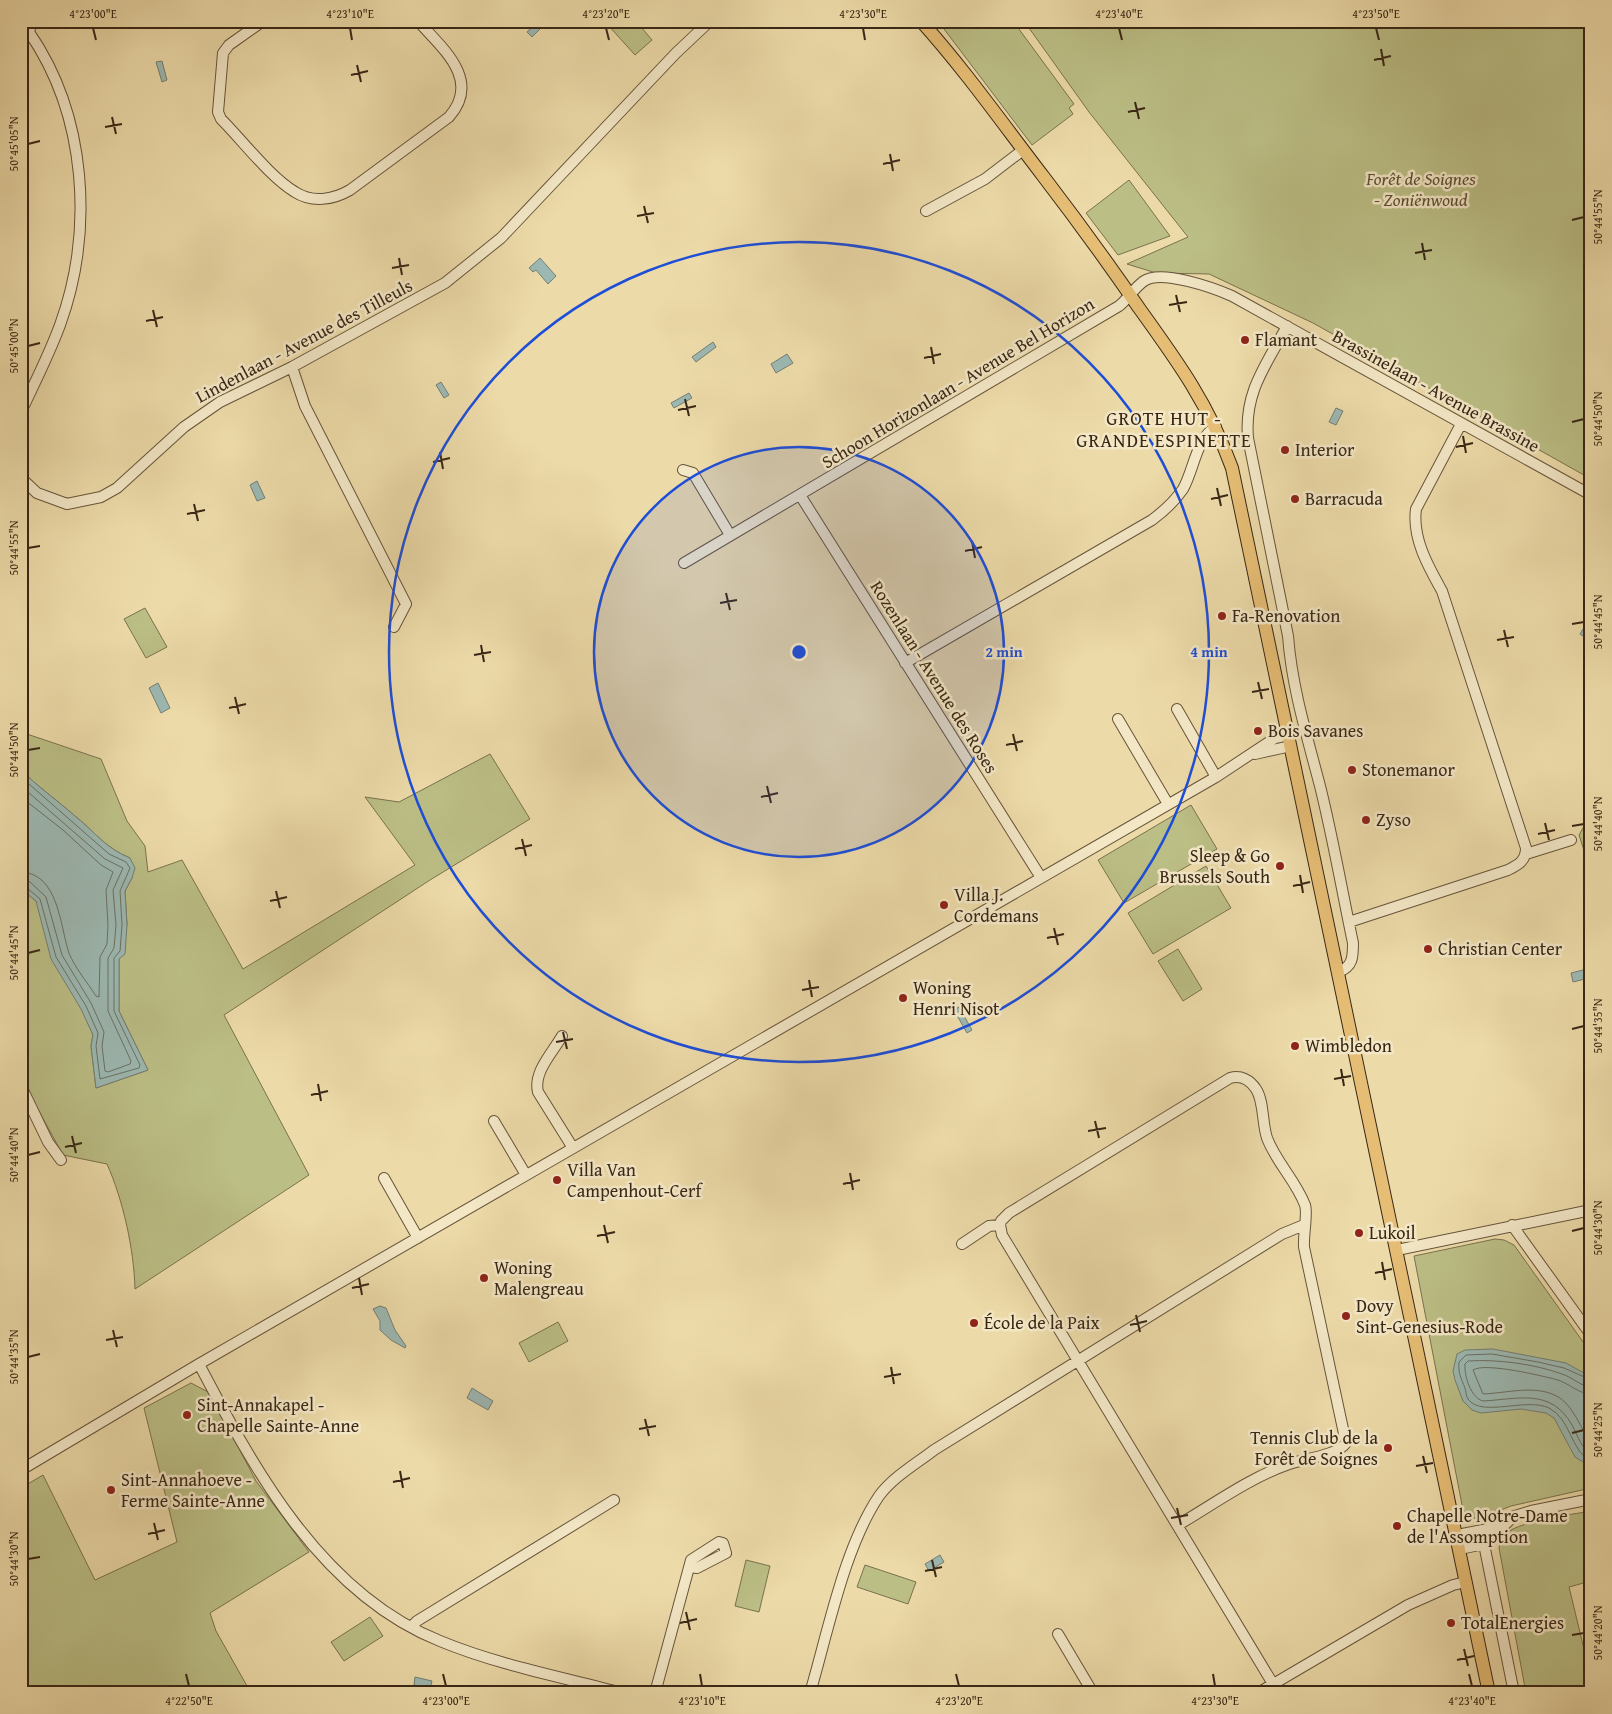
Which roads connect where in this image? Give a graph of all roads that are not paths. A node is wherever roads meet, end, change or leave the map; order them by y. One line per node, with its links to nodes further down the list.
1 (32, 21): 6 (street)
2 (263, 21): 3 (street)
3 (418, 21)
4 (710, 21): 11 (street, Lindenlaan - Avenue des Tilleuls)
5 (921, 21): 7 (main road)
6 (25, 33): 12 (street)
7 (1023, 150): 8 (street); 9 (main road)
8 (926, 211)
9 (1130, 295): 10 (street, Brassinelaan - Avenue Brassine); 14 (main road); 17 (street, Schoon Horizonlaan - Avenue Bel Horizon)
10 (1287, 326): 13 (street, Brassinelaan - Avenue Brassine); 31 (street)
11 (292, 367): 16 (street, Lindenlaan - Avenue des Tilleuls); 21 (street)
12 (21, 412)
13 (1461, 424): 18 (street, Brassinelaan - Avenue Brassine); 29 (street)
14 (1216, 426): 22 (street); 25 (main road)
15 (683, 470): 19 (street)
16 (21, 478)
17 (800, 495): 19 (street, Schoon Horizonlaan - Avenue Bel Horizon); 22 (street, Rozenlaan - Avenue des Roses)
18 (1591, 495)
19 (730, 535): 20 (street, Schoon Horizonlaan - Avenue Bel Horizon)
20 (684, 563)
21 (394, 627)
22 (905, 663): 30 (street, Rozenlaan - Avenue des Roses)
23 (1177, 709): 26 (street)
24 (1118, 719): 27 (street)
25 (1290, 741): 26 (street); 32 (main road)
26 (1216, 776): 27 (street)
27 (1168, 804): 30 (street)
28 (1571, 840): 29 (street)
29 (1526, 854): 31 (street)
30 (1040, 876): 36 (street)
31 (1349, 922): 32 (street)
32 (1338, 972): 46 (main road)
33 (562, 1036): 36 (street)
34 (21, 1086): 37 (street)
35 (494, 1121): 38 (street)
36 (573, 1148): 38 (street)
37 (61, 1160)
38 (526, 1175): 44 (street)
39 (384, 1178): 44 (street)
40 (1591, 1210): 43 (street)
41 (1000, 1225): 42 (street); 45 (street); 48 (street)
42 (1304, 1225): 48 (street); 54 (street)
43 (1512, 1226): 46 (street); 47 (street)
44 (418, 1238): 49 (street)
45 (962, 1244)
46 (1397, 1250): 55 (main road)
47 (1591, 1335)
48 (1078, 1361): 54 (street); 65 (street)
49 (199, 1364): 50 (street); 60 (street)
50 (21, 1470)
51 (1591, 1498): 53 (street)
52 (614, 1500): 60 (street)
53 (1512, 1517): 55 (street); 56 (street)
54 (1178, 1525): 62 (street)
55 (1457, 1535): 57 (main road)
56 (1484, 1544): 57 (street); 69 (street)
57 (1460, 1549): 59 (main road)
58 (690, 1567): 64 (street)
59 (1466, 1582): 62 (street); 68 (main road)
60 (411, 1627): 63 (street)
61 (1058, 1634): 66 (street)
62 (1273, 1684): 67 (street)
63 (622, 1693)
64 (655, 1693)
65 (810, 1693)
66 (1092, 1693)
67 (1258, 1693)
68 (1489, 1693)
69 (1514, 1693)

